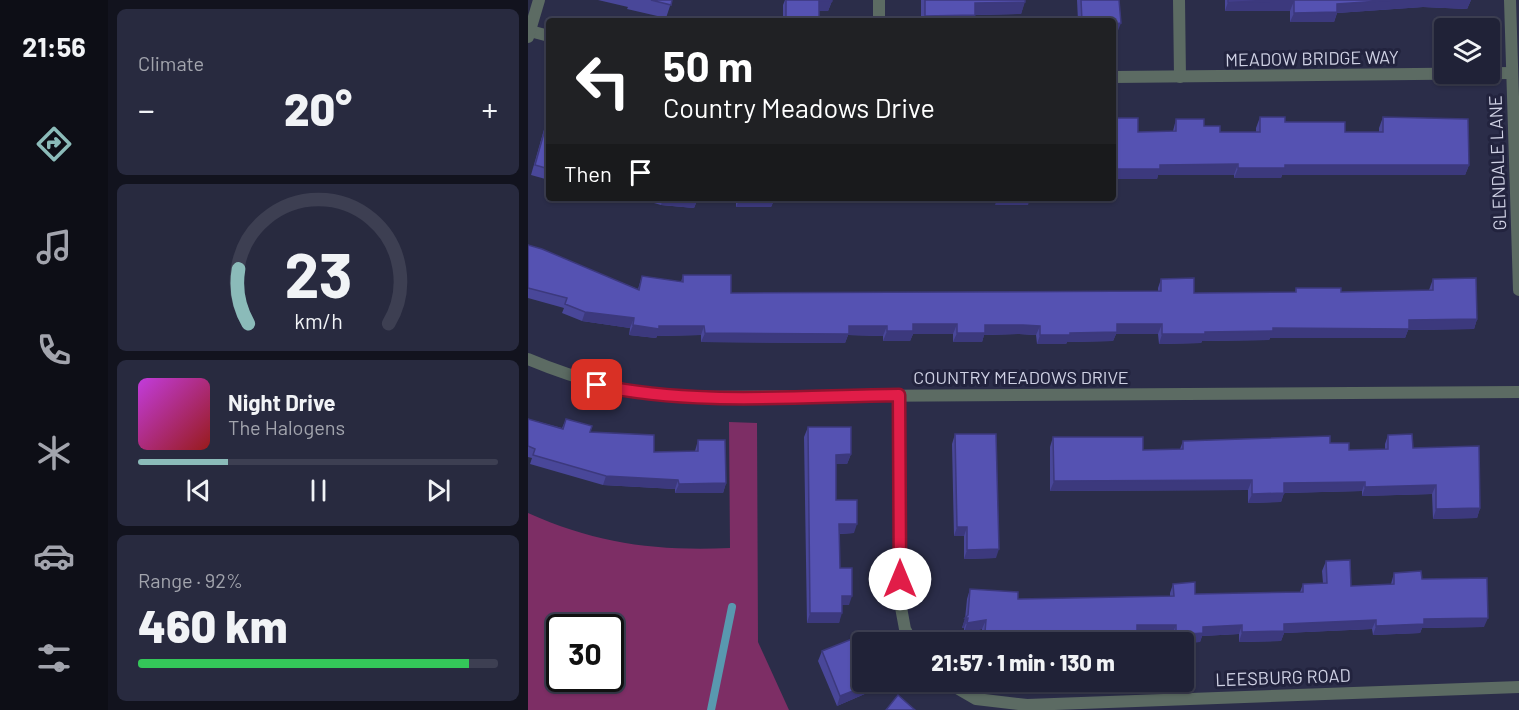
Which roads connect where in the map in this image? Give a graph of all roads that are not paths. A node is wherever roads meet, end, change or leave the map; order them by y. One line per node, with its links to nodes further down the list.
1 (539, 0): 6 (street)
2 (879, 0): 5 (street)
3 (1179, 0): 10 (street)
4 (1510, 0): 8 (street, GLENDALE LANE)
5 (879, 18)
6 (529, 34): 7 (street)
7 (546, 36)
8 (1512, 73): 10 (street, MEADOW BRIDGE WAY); 11 (street, GLENDALE LANE)
9 (1116, 77): 10 (street, MEADOW BRIDGE WAY)
10 (1180, 77)
11 (1519, 290)
12 (528, 359): 14 (street, COUNTRY MEADOWS DRIVE)
13 (1519, 392): 14 (street, COUNTRY MEADOWS DRIVE)
14 (899, 395): 15 (street)
15 (907, 632)
16 (1519, 687): 17 (street, LEESBURG ROAD)
17 (964, 692)

